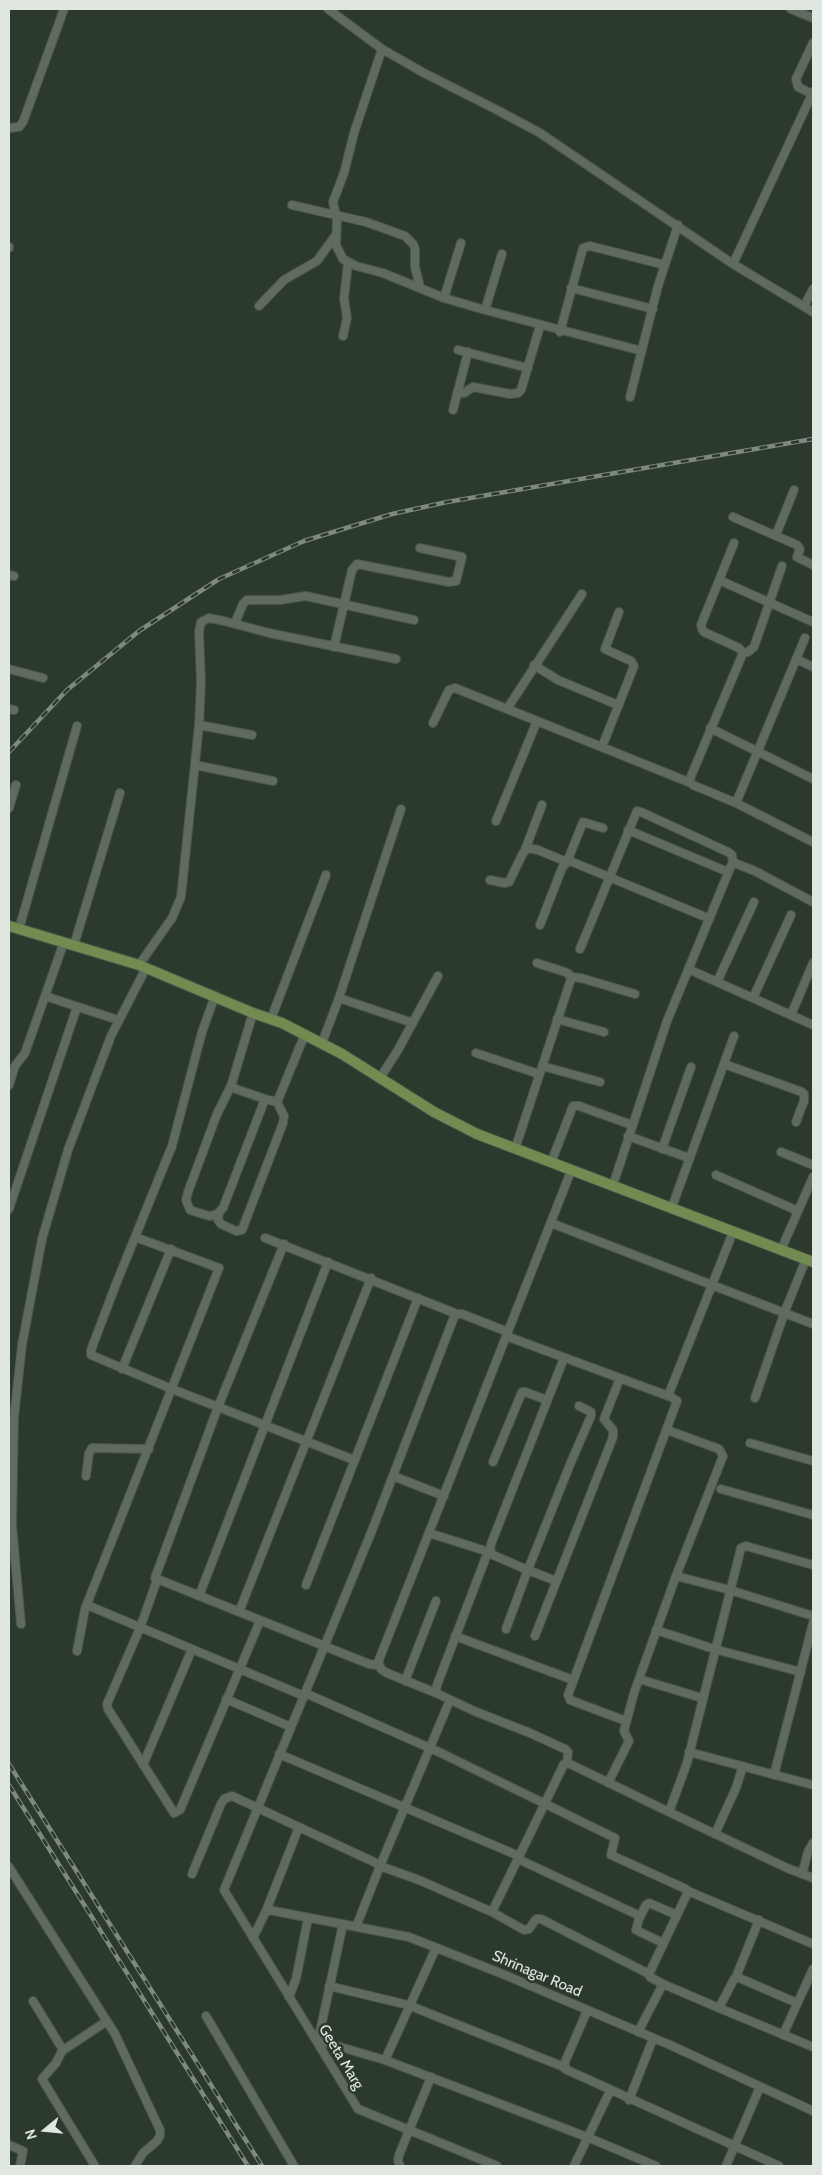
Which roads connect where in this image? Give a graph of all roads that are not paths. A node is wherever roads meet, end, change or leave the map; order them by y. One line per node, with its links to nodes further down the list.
1 (64, 9): 8 (street)
2 (328, 9): 6 (street)
3 (791, 9): 4 (street)
4 (813, 18)
5 (813, 43): 7 (street)
6 (382, 49): 10 (street); 11 (street)
7 (813, 93): 16 (street)
8 (9, 128)
9 (292, 205): 10 (street)
10 (336, 215): 12 (street); 18 (street)
11 (678, 225): 16 (street); 17 (street)
12 (335, 236): 15 (street); 22 (street)
13 (461, 243): 21 (street)
14 (502, 254): 25 (street)
15 (348, 263): 18 (street); 29 (street)
16 (733, 264): 23 (street)
17 (665, 265): 19 (street); 24 (street)
18 (420, 287): 21 (street)
19 (571, 288): 24 (street); 28 (street)
20 (813, 289): 23 (street)
21 (444, 298): 25 (street)
22 (259, 306)
23 (804, 306): 26 (street)
24 (653, 309): 31 (street)
25 (485, 310): 27 (street)
26 (813, 312)
27 (540, 326): 28 (street); 33 (street)
28 (560, 332): 31 (street)
29 (343, 336)
30 (458, 350): 32 (street)
31 (642, 351): 35 (street)
32 (468, 352): 33 (street); 34 (street)
33 (528, 368): 34 (street)
34 (458, 393): 36 (street)
35 (630, 397)
36 (453, 410)
37 (794, 490): 39 (street)
38 (733, 517): 39 (street)
39 (776, 536): 42 (street)
40 (734, 543): 44 (street)
41 (420, 548): 47 (street)
42 (813, 565)
43 (782, 566): 46 (street)
44 (720, 580): 46 (street); 54 (street)
45 (582, 594): 57 (street)
46 (769, 601): 50 (street); 54 (street)
47 (344, 604): 49 (street); 51 (street); 53 (street)
48 (619, 612): 61 (street)
49 (414, 620)
50 (813, 622)
51 (235, 623): 53 (street); 65 (street)
52 (805, 638): 56 (street)
53 (334, 647): 55 (street)
54 (743, 653): 67 (street)
55 (396, 659)
56 (796, 659): 58 (street); 70 (street)
57 (534, 665): 61 (street); 62 (street)
58 (813, 667)
59 (9, 669): 60 (street)
60 (44, 678)
61 (618, 705): 69 (street)
62 (507, 709): 63 (street); 64 (street)
63 (536, 721): 69 (street); 81 (street)
64 (433, 723)
65 (199, 725): 68 (street); 71 (street)
66 (78, 726): 97 (street)
67 (710, 728): 70 (street); 74 (street)
68 (252, 735)
69 (602, 747): 74 (street)
70 (758, 753): 72 (street); 77 (street)
71 (195, 765): 73 (street); 102 (street)
72 (813, 779)
73 (273, 781)
74 (690, 783): 77 (street)
75 (16, 785): 79 (street)
76 (120, 793): 98 (street)
77 (736, 803): 84 (street)
78 (542, 805): 85 (street)
79 (9, 808)
80 (401, 809): 110 (street)
81 (496, 821)
82 (603, 828): 86 (street)
83 (628, 830): 87 (street); 88 (street); 90 (street)
84 (813, 842)
85 (525, 850): 86 (street); 91 (street)
86 (567, 862): 90 (street); 96 (street)
87 (733, 863): 88 (street); 93 (street)
88 (728, 872): 95 (street)
89 (326, 875): 116 (street)
90 (610, 876): 95 (street); 99 (street)
91 (490, 880)
92 (754, 902): 106 (street)
93 (813, 902)
94 (791, 915): 111 (street)
95 (708, 918): 103 (street)
96 (540, 924)
97 (12, 928): 98 (main road)
98 (69, 944): 102 (main road); 108 (street)
99 (580, 949)
100 (537, 963): 105 (street)
101 (813, 963): 114 (street)
102 (143, 966): 109 (main road); 117 (street)
103 (688, 969): 106 (street); 136 (street)
104 (438, 976): 118 (street)
105 (571, 977): 107 (street); 115 (street)
106 (717, 982): 111 (street)
107 (635, 994)
108 (45, 996): 112 (street); 131 (street)
109 (215, 996): 113 (main road); 154 (street)
110 (339, 998): 118 (street); 123 (street)
111 (753, 998): 114 (street)
112 (77, 1007): 117 (street); 149 (street)
113 (253, 1013): 116 (main road); 132 (street)
114 (791, 1015): 119 (street)
115 (558, 1018): 120 (street); 126 (street)
116 (271, 1019): 121 (main road)
117 (118, 1020): 171 (street)
118 (413, 1023): 129 (street)
119 (813, 1025)
120 (604, 1032)
121 (304, 1034): 123 (main road); 134 (street)
122 (734, 1036): 125 (street)
123 (322, 1043): 129 (main road)
124 (476, 1054): 128 (street)
125 (724, 1064): 135 (street); 141 (street)
126 (542, 1066): 128 (street); 130 (street)
127 (691, 1067): 138 (street)
128 (539, 1074): 139 (street)
129 (380, 1078): 139 (main road)
130 (600, 1082)
131 (9, 1085)
132 (231, 1086): 133 (street); 151 (street)
133 (265, 1098): 134 (street); 151 (street)
134 (276, 1100): 151 (street)
135 (796, 1122)
136 (632, 1125): 137 (street); 142 (street)
137 (628, 1136): 138 (street); 147 (street)
138 (662, 1149): 141 (street)
139 (514, 1150): 142 (main road)
140 (782, 1152): 143 (street)
141 (689, 1158): 148 (street)
142 (551, 1163): 144 (main road)
143 (813, 1165)
144 (571, 1171): 147 (main road); 152 (street)
145 (716, 1175): 150 (street)
146 (813, 1176): 150 (street)
147 (613, 1185): 148 (main road)
148 (672, 1207): 153 (main road)
149 (9, 1209)
150 (798, 1211): 158 (street)
151 (218, 1213)
152 (551, 1223): 162 (street); 167 (street)
153 (733, 1232): 158 (main road); 162 (street)
154 (135, 1237): 157 (street); 170 (street)
155 (265, 1238): 156 (street)
156 (284, 1244): 160 (street); 178 (street)
157 (171, 1249): 170 (street); 173 (street)
158 (781, 1250): 159 (main road)
159 (810, 1261): 164 (street)
160 (328, 1262): 161 (street); 179 (street)
161 (371, 1278): 163 (street); 181 (street)
162 (712, 1286): 164 (street); 174 (street)
163 (418, 1298): 165 (street); 184 (street)
164 (785, 1313): 166 (street); 175 (street)
165 (457, 1314): 167 (street); 188 (street)
166 (813, 1324)
167 (507, 1334): 168 (street); 190 (street)
168 (564, 1358): 172 (street); 176 (street)
169 (9, 1368): 171 (street)
170 (122, 1369): 173 (street)
171 (18, 1371): 191 (street)
172 (620, 1378): 174 (street); 199 (street)
173 (172, 1389): 178 (street); 183 (street)
174 (668, 1396): 180 (street)
175 (755, 1398)
176 (548, 1400): 185 (street); 194 (street)
177 (579, 1406): 196 (street)
178 (218, 1407): 179 (street); 198 (street)
179 (264, 1424): 181 (street); 202 (street)
180 (667, 1430): 197 (street); 223 (street)
181 (307, 1441): 184 (street); 205 (street)
182 (750, 1442): 186 (street)
183 (149, 1449): 187 (street); 204 (street)
184 (354, 1460): 200 (street)
185 (493, 1462)
186 (813, 1462)
187 (86, 1476)
188 (393, 1476): 190 (street); 215 (street)
189 (721, 1489): 192 (street)
190 (444, 1496): 193 (street)
191 (10, 1507): 209 (street)
192 (813, 1515)
193 (429, 1533): 194 (street); 219 (street)
194 (490, 1551): 196 (street); 213 (street)
195 (813, 1564): 201 (street)
196 (527, 1571): 199 (street); 211 (street)
197 (676, 1576): 201 (street); 212 (street)
198 (157, 1580): 202 (street); 210 (street)
199 (556, 1581): 214 (street)
200 (306, 1585)
201 (730, 1590): 206 (street); 217 (street)
202 (199, 1596): 205 (street)
203 (436, 1601): 224 (street)
204 (88, 1605): 210 (street); 218 (street)
205 (239, 1612): 207 (street)
206 (813, 1616)
207 (260, 1621): 215 (street); 220 (street)
208 (813, 1623): 221 (street)
209 (21, 1624)
210 (140, 1628): 216 (street); 236 (street)
211 (506, 1629)
212 (656, 1630): 217 (street); 222 (street)
213 (455, 1636): 223 (street); 225 (street)
214 (535, 1636)
215 (326, 1646): 219 (street); 226 (street)
216 (192, 1649): 220 (street); 236 (street)
217 (714, 1649): 221 (street); 227 (street)
218 (77, 1651)
219 (379, 1663): 224 (street)
220 (239, 1668): 226 (street); 228 (street)
221 (801, 1672): 238 (street)
222 (639, 1679): 227 (street); 230 (street)
223 (573, 1680): 230 (street)
224 (405, 1681): 225 (street)
225 (436, 1693): 229 (street)
226 (304, 1694): 231 (street); 232 (street)
227 (702, 1698): 233 (street)
228 (226, 1699): 231 (street); 236 (street)
229 (450, 1700): 232 (street); 235 (street)
230 (626, 1721): 239 (street)
231 (291, 1727): 234 (street)
232 (430, 1748): 241 (street); 243 (street)
233 (689, 1752): 237 (street); 244 (street)
234 (279, 1754): 242 (street); 243 (street)
235 (567, 1763): 239 (street); 241 (street)
236 (143, 1765)
237 (743, 1766): 238 (street); 246 (street)
238 (774, 1775): 240 (street)
239 (608, 1783): 244 (street)
240 (813, 1786)
241 (544, 1802): 248 (street); 254 (street)
242 (257, 1808): 245 (street); 251 (street); 263 (street, Geeta Marg)
243 (406, 1808): 248 (street); 249 (street)
244 (669, 1812): 246 (street)
245 (298, 1827): 249 (street); 255 (street)
246 (716, 1834): 252 (street)
247 (813, 1843): 252 (street)
248 (519, 1858): 256 (street); 258 (street)
249 (380, 1866): 256 (street); 262 (street)
250 (9, 1867): 279 (street)
251 (192, 1874)
252 (802, 1874): 253 (street)
253 (813, 1878)
254 (688, 1891): 257 (street); 260 (street)
255 (266, 1911): 259 (street, Shrinagar Road); 263 (street)
256 (492, 1912): 268 (street)
257 (677, 1915): 258 (street); 264 (street)
258 (640, 1917): 264 (street)
259 (308, 1918): 261 (street, Shrinagar Road); 272 (street)
260 (759, 1920): 265 (street); 269 (street)
261 (342, 1924): 262 (street, Shrinagar Road); 271 (street)
262 (356, 1927): 266 (street, Shrinagar Road)
263 (253, 1938): 272 (street, Geeta Marg)
264 (663, 1943): 268 (street)
265 (813, 1944)
266 (436, 1948): 275 (street); 277 (street, Shrinagar Road)
267 (813, 1969): 274 (street)
268 (649, 1974): 270 (street)
269 (736, 1977): 274 (street); 276 (street)
270 (663, 1984): 276 (street); 280 (street)
271 (329, 1986): 275 (street); 283 (street)
272 (289, 1997): 283 (street, Geeta Marg)
273 (33, 2001): 285 (street)
274 (797, 2003): 281 (street)
275 (408, 2005): 286 (street); 287 (street)
276 (719, 2008): 281 (street)
277 (588, 2011): 280 (street, Shrinagar Road); 287 (street)
278 (206, 2016): 300 (street)
279 (108, 2021): 285 (street); 299 (street)
280 (638, 2032): 282 (street, Shrinagar Road)
281 (783, 2035): 284 (street)
282 (653, 2039): 289 (street, Shrinagar Road); 291 (street)
283 (317, 2041): 286 (street); 293 (street, Geeta Marg)
284 (813, 2047)
285 (63, 2050): 298 (street)
286 (385, 2060): 288 (street)
287 (564, 2067): 290 (street)
288 (431, 2077): 293 (street); 294 (street)
289 (760, 2087): 292 (street, Shrinagar Road); 296 (street)
290 (610, 2091): 291 (street); 294 (street)
291 (629, 2100): 296 (street)
292 (813, 2111)
293 (409, 2131): 301 (street); 302 (street, Geeta Marg)
294 (587, 2137): 303 (street); 304 (street)
295 (9, 2144): 297 (street)
296 (734, 2146): 305 (street); 306 (street)
297 (20, 2166)
298 (96, 2166)
299 (135, 2166)
300 (294, 2166)
301 (400, 2166)
302 (497, 2166)
303 (574, 2166)
304 (656, 2166)
305 (726, 2166)
306 (779, 2166)

